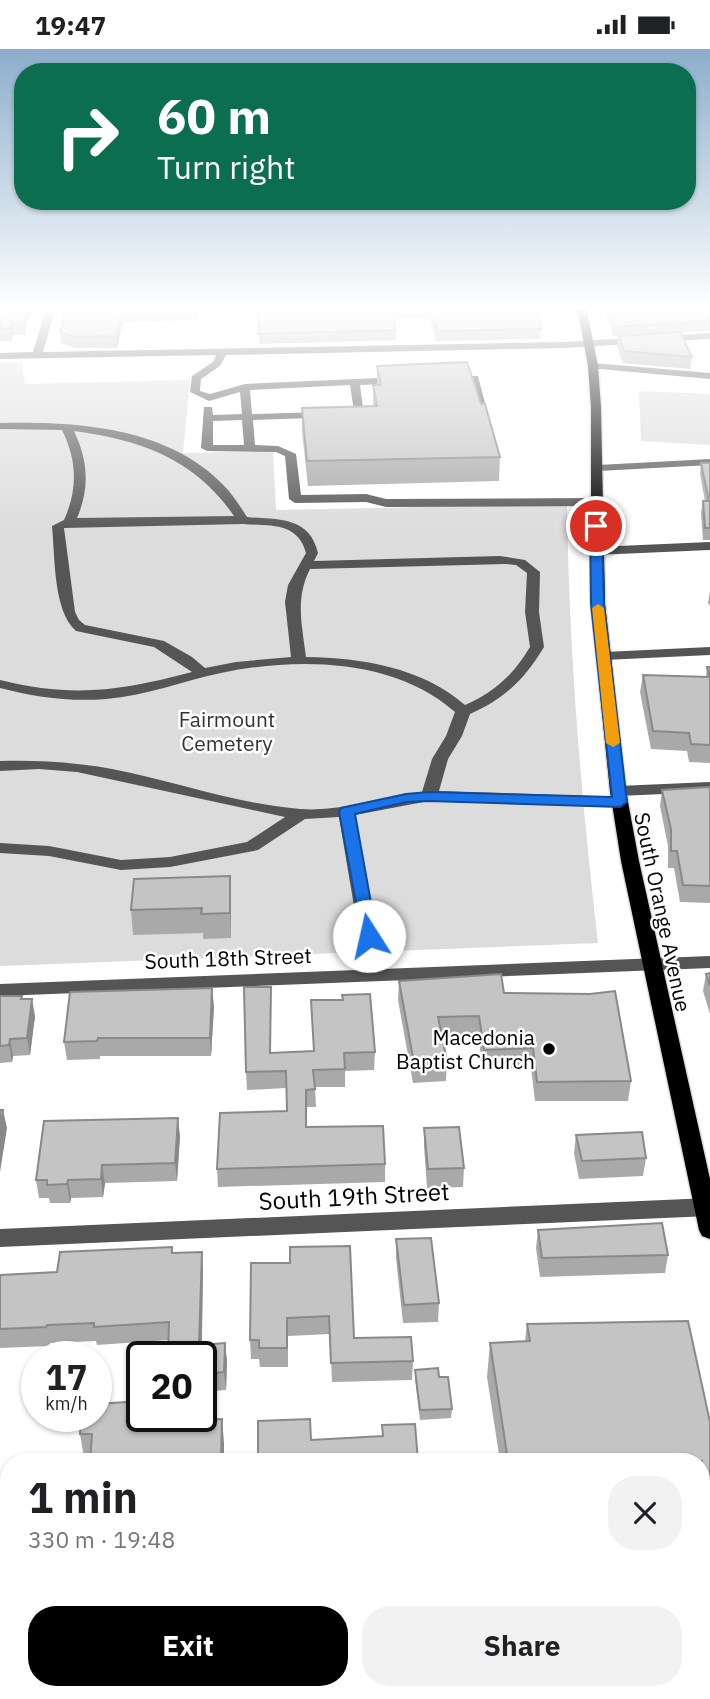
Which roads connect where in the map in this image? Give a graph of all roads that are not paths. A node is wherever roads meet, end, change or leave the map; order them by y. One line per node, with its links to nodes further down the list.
1 (196, 383): 7 (street)
2 (318, 383): 6 (street)
3 (354, 383): 9 (street)
4 (475, 383): 8 (street)
5 (594, 383): 15 (main road, South Orange Avenue)
6 (245, 387): 7 (street); 9 (street)
7 (209, 398): 10 (street)
8 (482, 405)
9 (248, 417): 10 (street); 13 (street)
10 (208, 418): 13 (street)
11 (0, 426): 12 (street)
12 (66, 426): 17 (street); 18 (street)
13 (250, 448): 16 (street)
14 (710, 462): 15 (street)
15 (598, 468): 16 (main road, South Orange Avenue)
16 (597, 502): 20 (main road, South Orange Avenue)
17 (243, 520): 18 (street); 21 (street)
18 (69, 522): 25 (street)
19 (710, 546): 20 (street)
20 (595, 551): 23 (main road, South Orange Avenue)
21 (307, 565): 24 (street); 27 (street)
22 (710, 651): 23 (street)
23 (604, 656): 31 (main road, South Orange Avenue)
24 (299, 662): 25 (street); 27 (street)
25 (202, 673): 26 (street)
26 (0, 684)
27 (463, 711): 30 (street)
28 (0, 766): 33 (street)
29 (710, 787): 31 (street)
30 (429, 796): 31 (street); 32 (street)
31 (619, 797): 37 (main road, South Orange Avenue)
32 (346, 812): 33 (street); 35 (street)
33 (301, 814): 34 (street)
34 (0, 848)
35 (369, 936)
36 (710, 962): 37 (street, South 18th Street)
37 (652, 965): 38 (street, South 18th Street); 39 (main road, South Orange Avenue)
38 (0, 990)
39 (707, 1207): 40 (main road, South Orange Avenue); 41 (street, South 19th Street)
40 (710, 1230)
41 (0, 1238)

